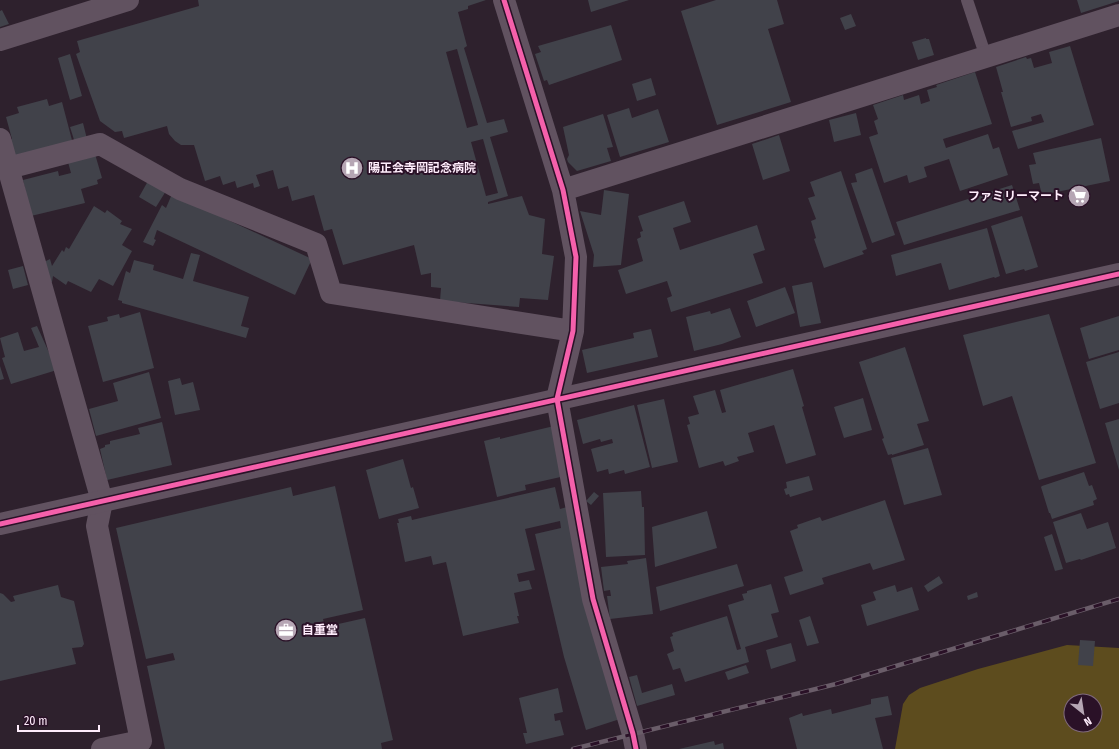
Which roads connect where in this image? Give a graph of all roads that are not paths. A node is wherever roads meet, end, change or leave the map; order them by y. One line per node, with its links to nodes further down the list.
1 (128, 0): 5 (street)
2 (504, 0): 9 (street)
3 (967, 0): 6 (lane)
4 (1119, 15): 6 (street)
5 (0, 40)
6 (986, 57): 9 (street)
7 (0, 139): 8 (street)
8 (8, 168): 11 (street); 13 (street)
9 (563, 190): 11 (street)
10 (1119, 274): 12 (street)
11 (573, 331): 12 (street)
12 (557, 399): 13 (street); 17 (street)
13 (102, 501): 14 (street); 15 (street)
14 (0, 524)
15 (142, 745): 16 (street)
16 (102, 749)
17 (636, 749)

